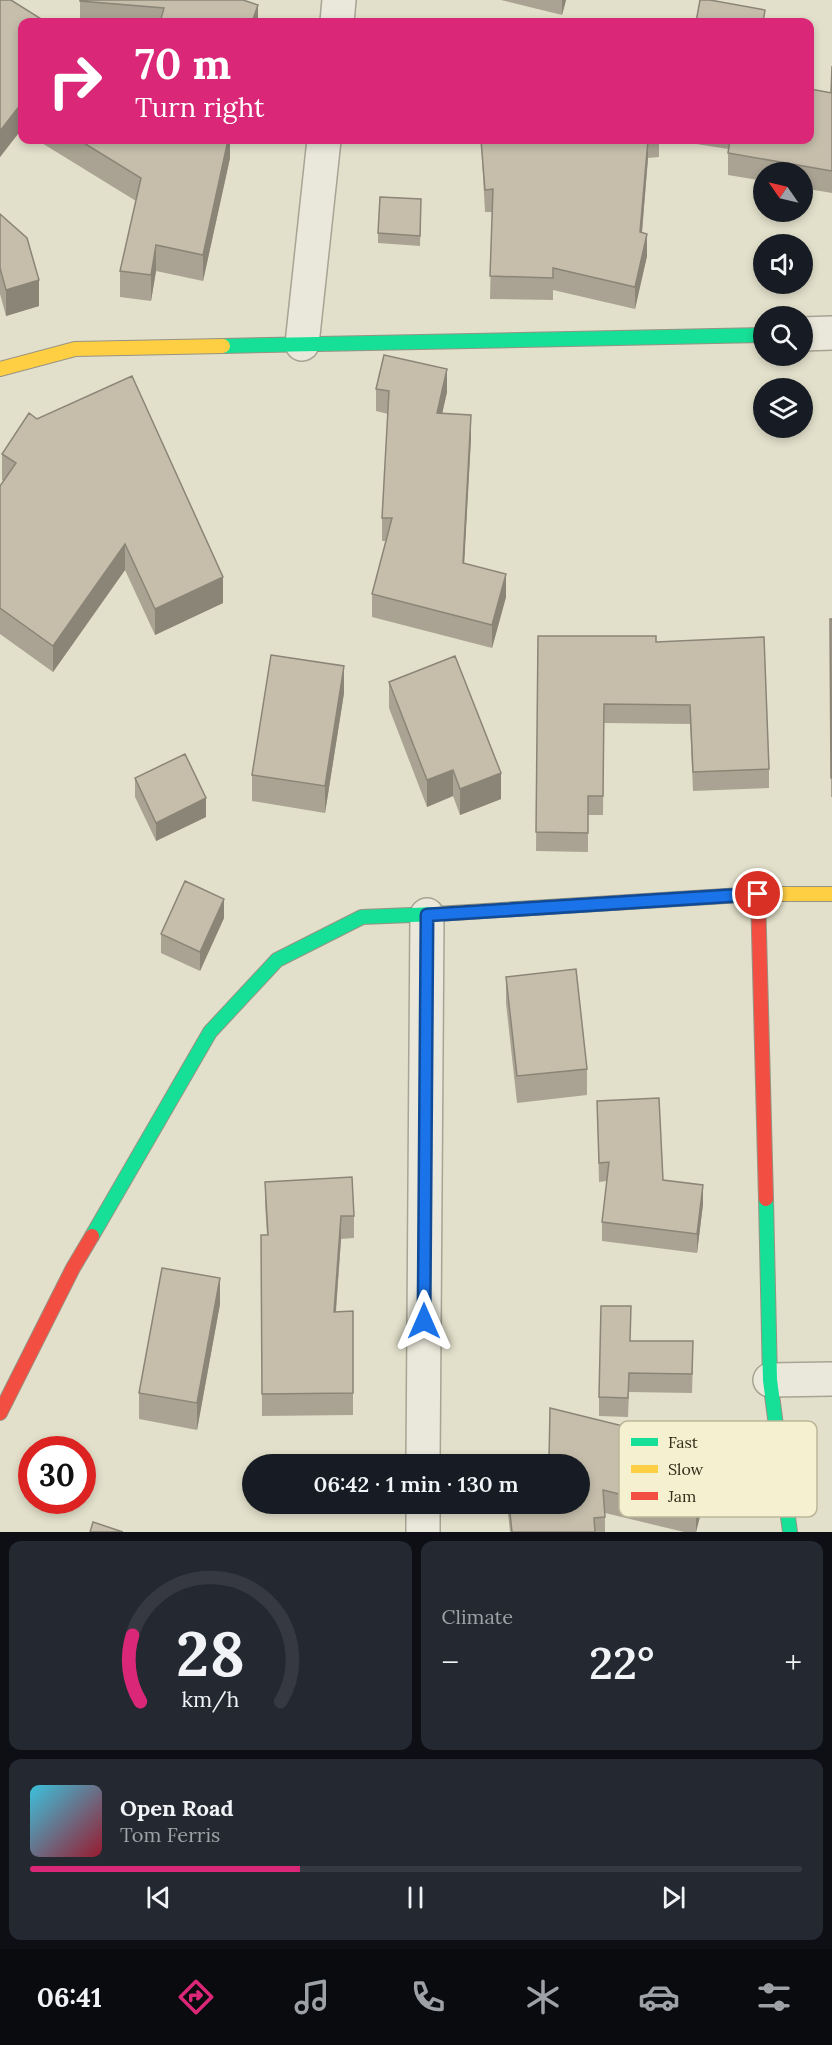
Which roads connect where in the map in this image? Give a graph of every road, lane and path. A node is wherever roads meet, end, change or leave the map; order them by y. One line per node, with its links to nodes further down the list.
1 (339, 0): 2 (street)
2 (337, 18)
3 (324, 144): 7 (street)
4 (832, 333): 6 (street)
5 (753, 334): 7 (street)
6 (813, 334)
7 (302, 344): 8 (street)
8 (0, 369)
9 (758, 894): 10 (street); 11 (street); 13 (street)
10 (832, 894)
11 (427, 915): 14 (street); 16 (street)
12 (832, 1378): 13 (street)
13 (770, 1380): 15 (street)
14 (0, 1413)
15 (775, 1421)
16 (423, 1454)
17 (423, 1514): 19 (street)
18 (788, 1517): 20 (street)
19 (423, 1532)
20 (790, 1532)

